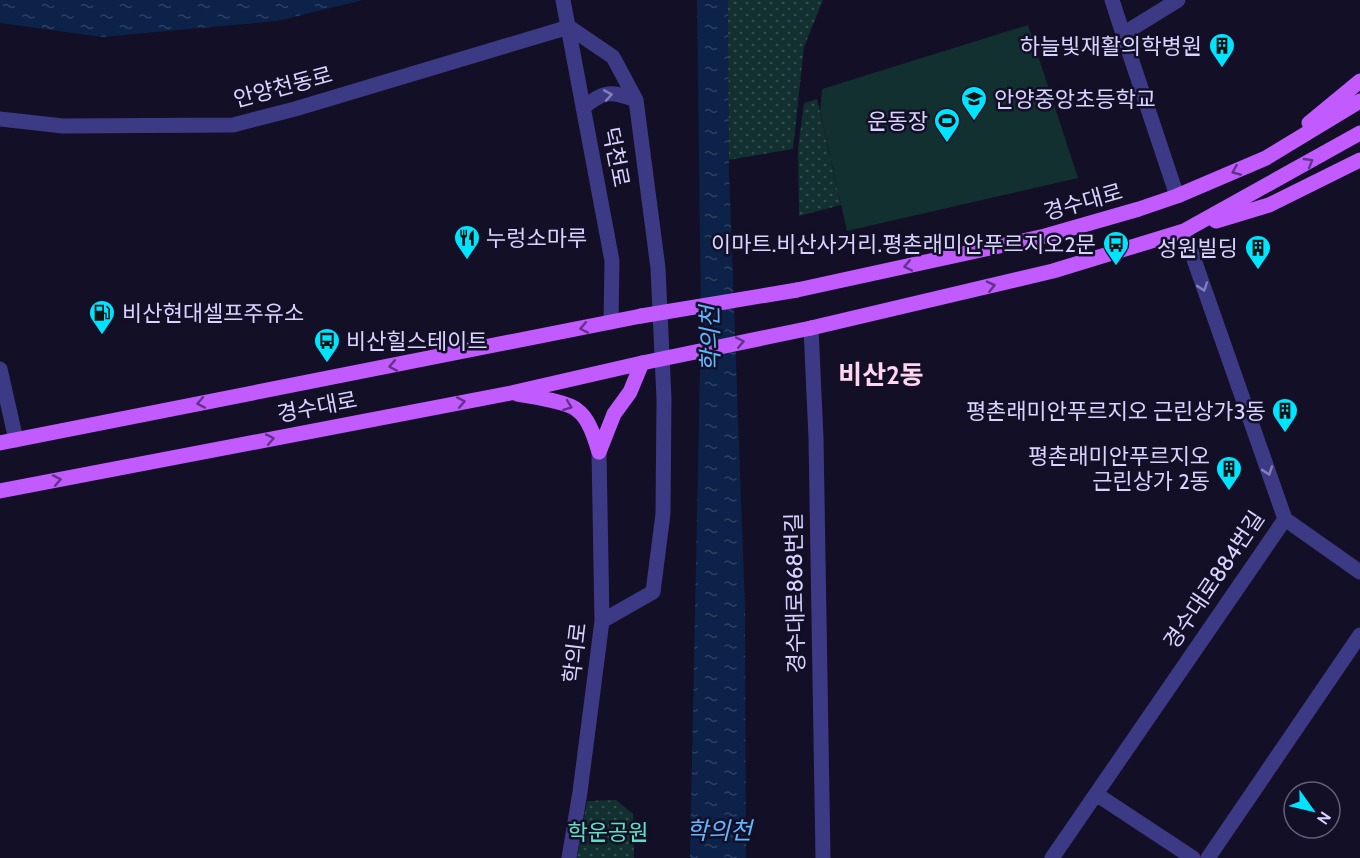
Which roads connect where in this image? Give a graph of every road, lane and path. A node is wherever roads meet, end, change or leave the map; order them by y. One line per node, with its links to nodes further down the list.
1 (1112, 0): 5 (street)
2 (1178, 0): 5 (street)
3 (563, 1): 4 (street, 덕천로)
4 (568, 27): 7 (street); 9 (street, 덕천로); 10 (street, 안양천동로)
5 (1123, 34): 14 (street)
6 (1360, 81): 12 (main road)
7 (636, 100): 9 (street, one-way to 7); 27 (street)
8 (1360, 101): 12 (main road, 경수대로)
9 (584, 108): 16 (street, 덕천로)
10 (0, 119)
11 (1360, 133): 15 (main road, one-way to 11)
12 (1266, 158): 14 (main road, 경수대로, one-way to 14)
13 (1360, 160): 15 (main road)
14 (1177, 196): 16 (main road, 경수대로, one-way to 16, bridge)
15 (1184, 231): 17 (main road, one-way to 15); 25 (street, 경수대로884번길, one-way to 25)
16 (611, 322): 21 (main road, 경수대로, one-way to 21)
17 (811, 328): 18 (main road, 경수대로, one-way to 17, bridge); 31 (street, 경수대로868번길)
18 (642, 363): 20 (main road, 경수대로); 23 (main road)
19 (0, 369): 21 (street)
20 (511, 393): 23 (main road, one-way to 23); 24 (main road, 경수대로, one-way to 20)
21 (16, 440): 22 (main road, 경수대로)
22 (0, 443)
23 (599, 452): 27 (street, 학의로)
24 (0, 491)
25 (1285, 519): 26 (street); 29 (street, 경수대로884번길)
26 (1360, 572)
27 (602, 621): 30 (street, 학의로)
28 (1360, 636): 34 (street)
29 (1096, 794): 32 (street, 경수대로884번길); 33 (street)
30 (570, 858)
31 (823, 858)
32 (1052, 858)
33 (1193, 858)
34 (1208, 858)

